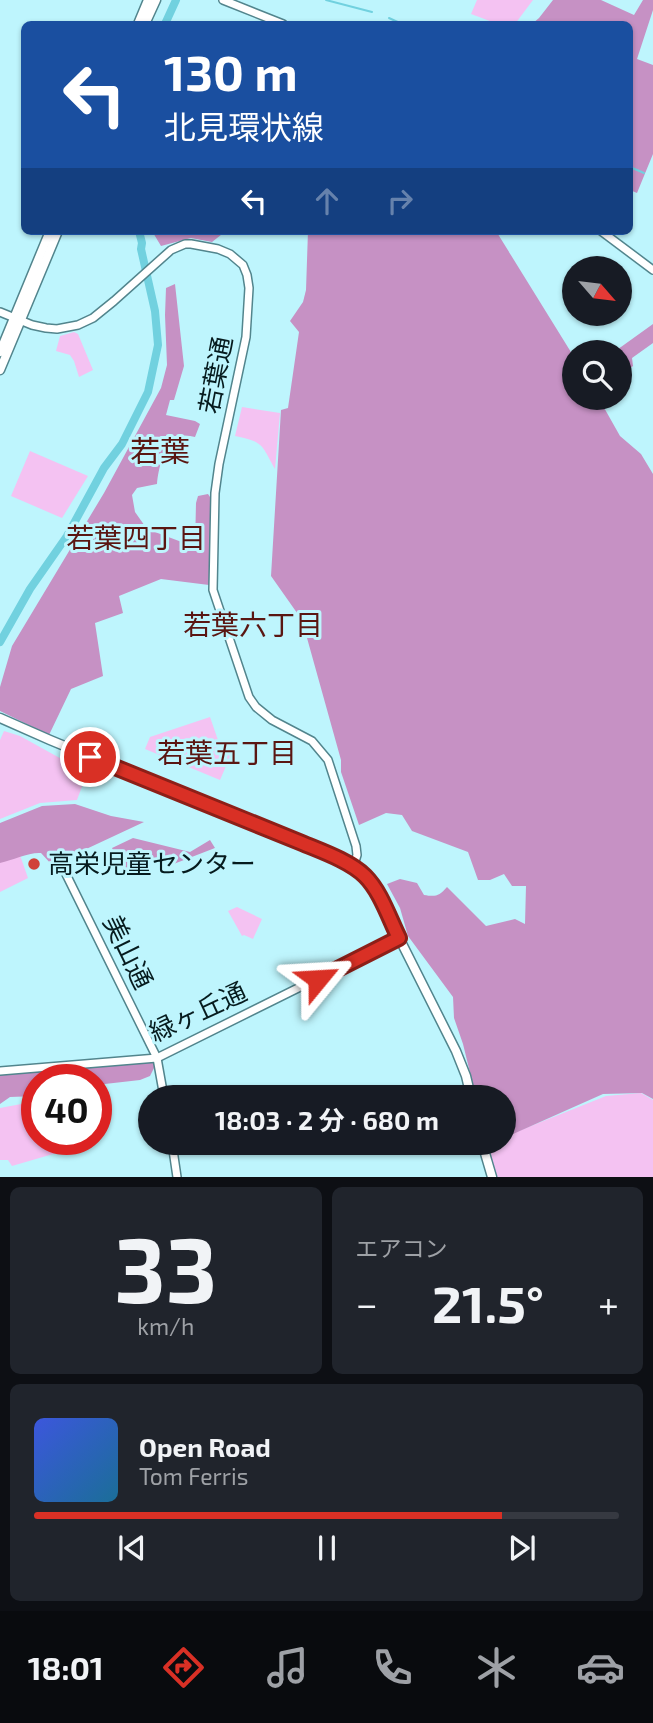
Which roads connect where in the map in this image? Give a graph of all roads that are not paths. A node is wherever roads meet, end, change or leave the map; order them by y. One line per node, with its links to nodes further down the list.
1 (148, 0): 4 (main road)
2 (156, 0): 5 (main road)
3 (223, 0): 6 (street)
4 (139, 21)
5 (146, 21)
6 (276, 21)
7 (48, 235): 12 (main road)
8 (56, 235): 12 (main road)
9 (606, 235): 10 (street)
10 (653, 270)
11 (0, 312): 12 (street, 若葉通)
12 (17, 319): 13 (main road); 14 (main road); 17 (street, 若葉通)
13 (0, 352)
14 (0, 370)
15 (0, 718): 17 (main road)
16 (62, 866): 19 (street, 美山通)
17 (353, 868): 18 (main road)
18 (399, 938): 19 (street, 緑ヶ丘通); 22 (main road)
19 (157, 1058): 20 (street, 緑ヶ丘通); 21 (street, 美山通)
20 (0, 1071)
21 (162, 1085)
22 (468, 1085)
23 (174, 1155): 25 (street)
24 (486, 1155): 26 (main road)
25 (177, 1177)
26 (492, 1177)

